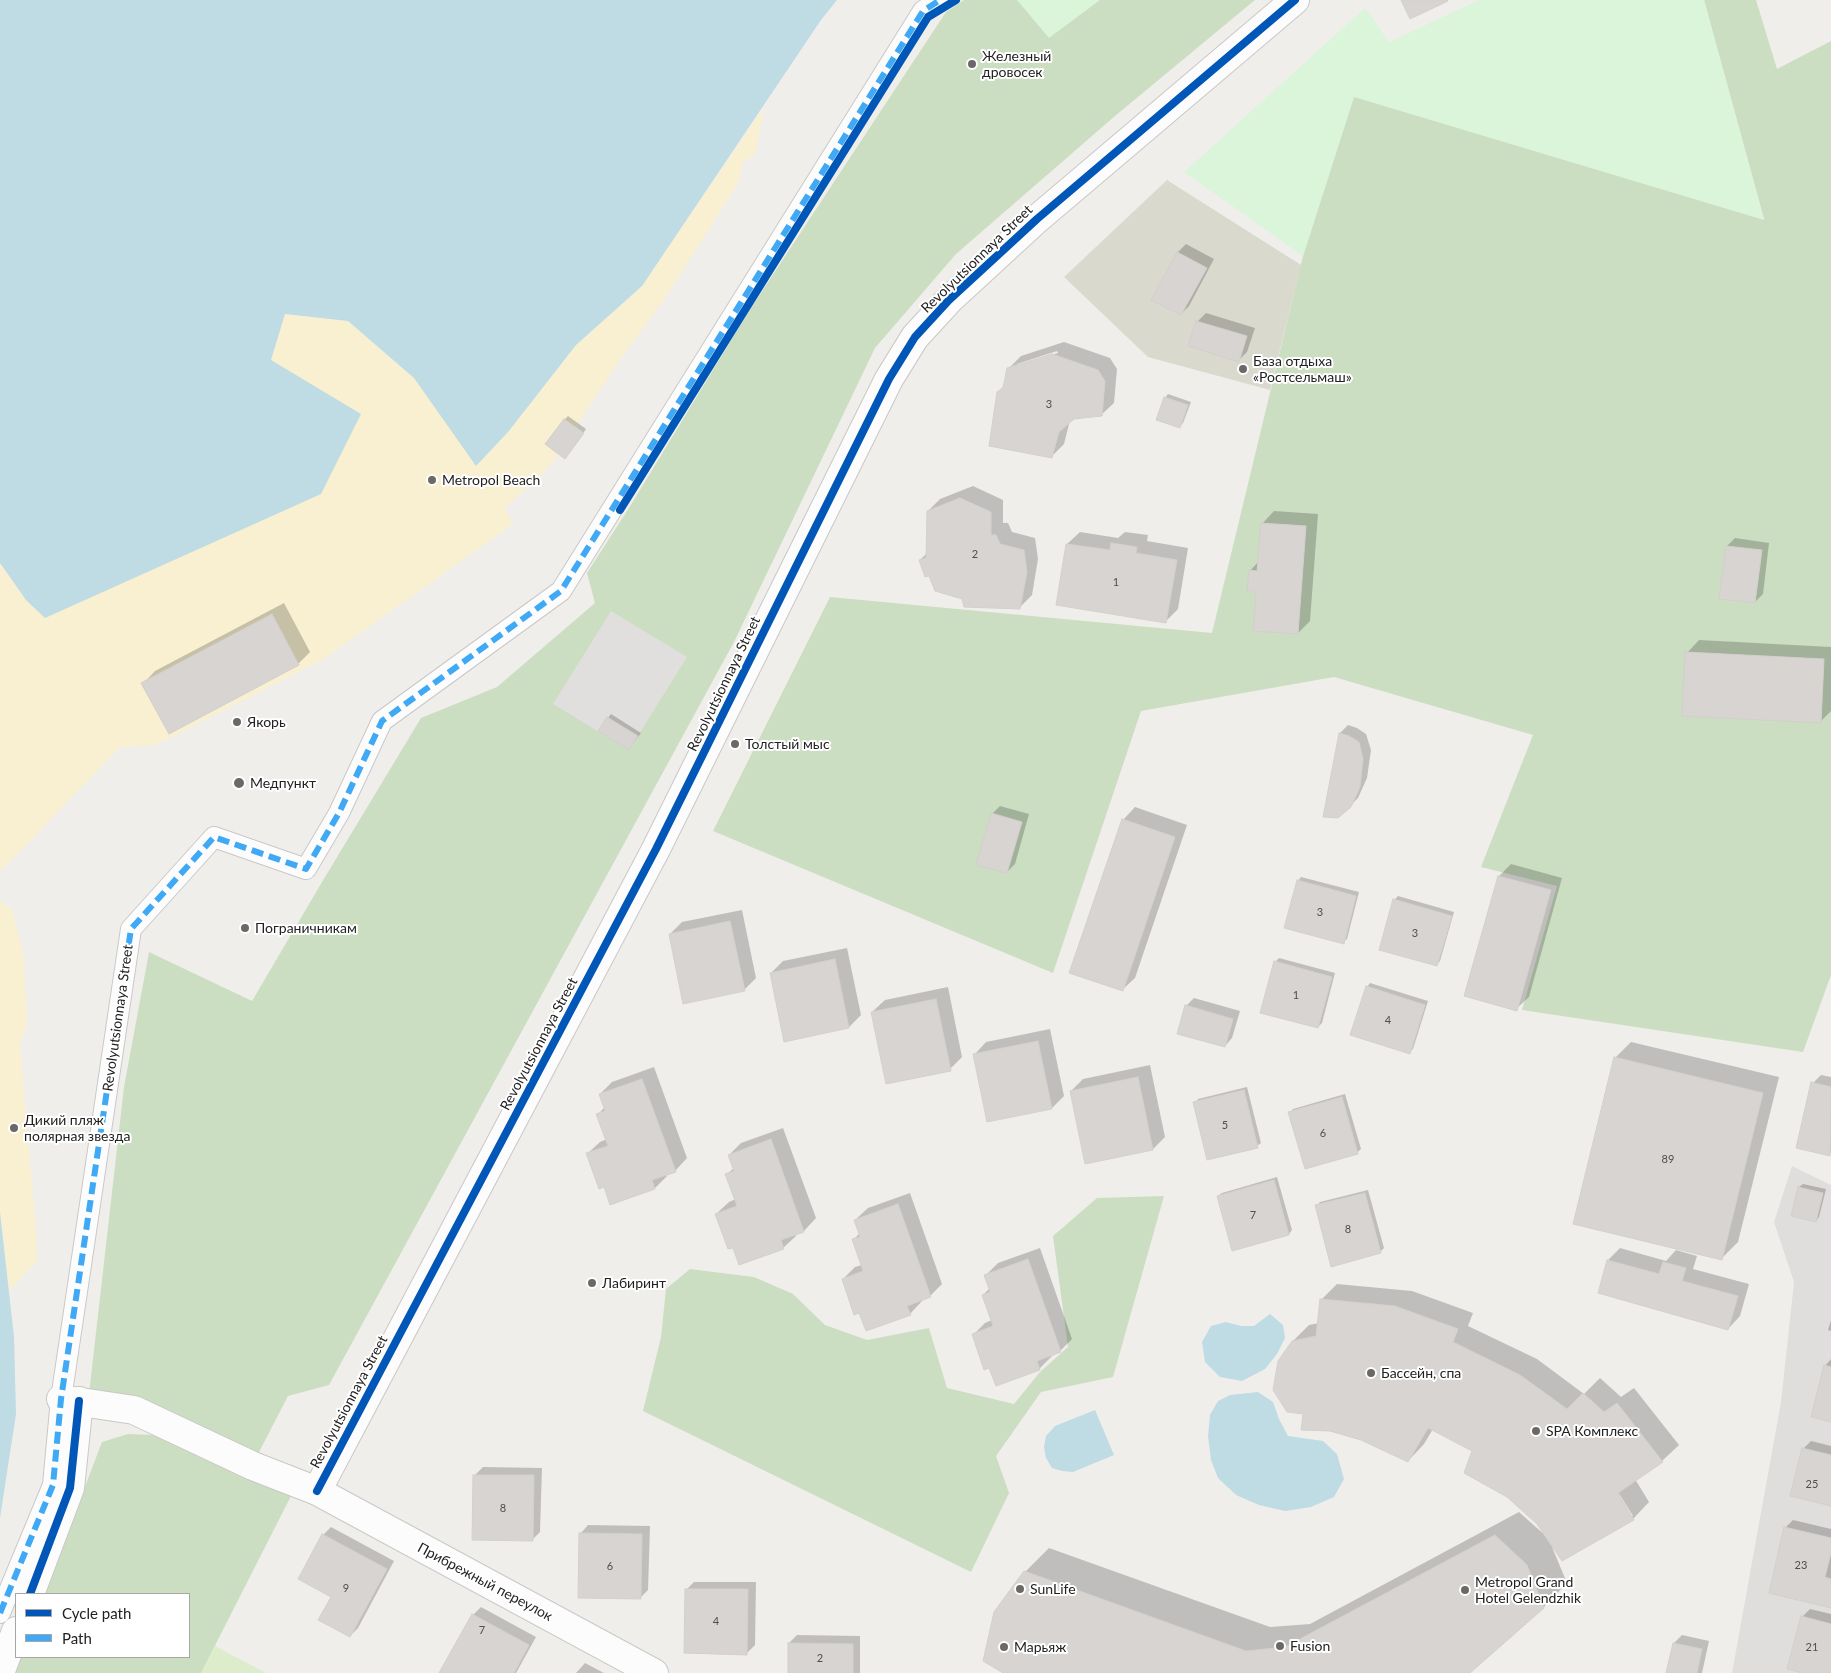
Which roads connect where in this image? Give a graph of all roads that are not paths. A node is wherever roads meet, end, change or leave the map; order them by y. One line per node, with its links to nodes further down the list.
1 (940, 0): 5 (street, Revolyutsionnaya Street)
2 (1272, 0): 4 (street, Revolyutsionnaya Street)
3 (1295, 0): 4 (street, Revolyutsionnaya Street)
4 (740, 681): 6 (street, Revolyutsionnaya Street)
5 (70, 1400): 6 (street, Прибрежный переулок); 7 (street); 8 (street, Revolyutsionnaya Street)
6 (316, 1491): 11 (street, Прибрежный переулок)
7 (30, 1593)
8 (0, 1613)
9 (15, 1633): 10 (street)
10 (0, 1673)
11 (654, 1673)

